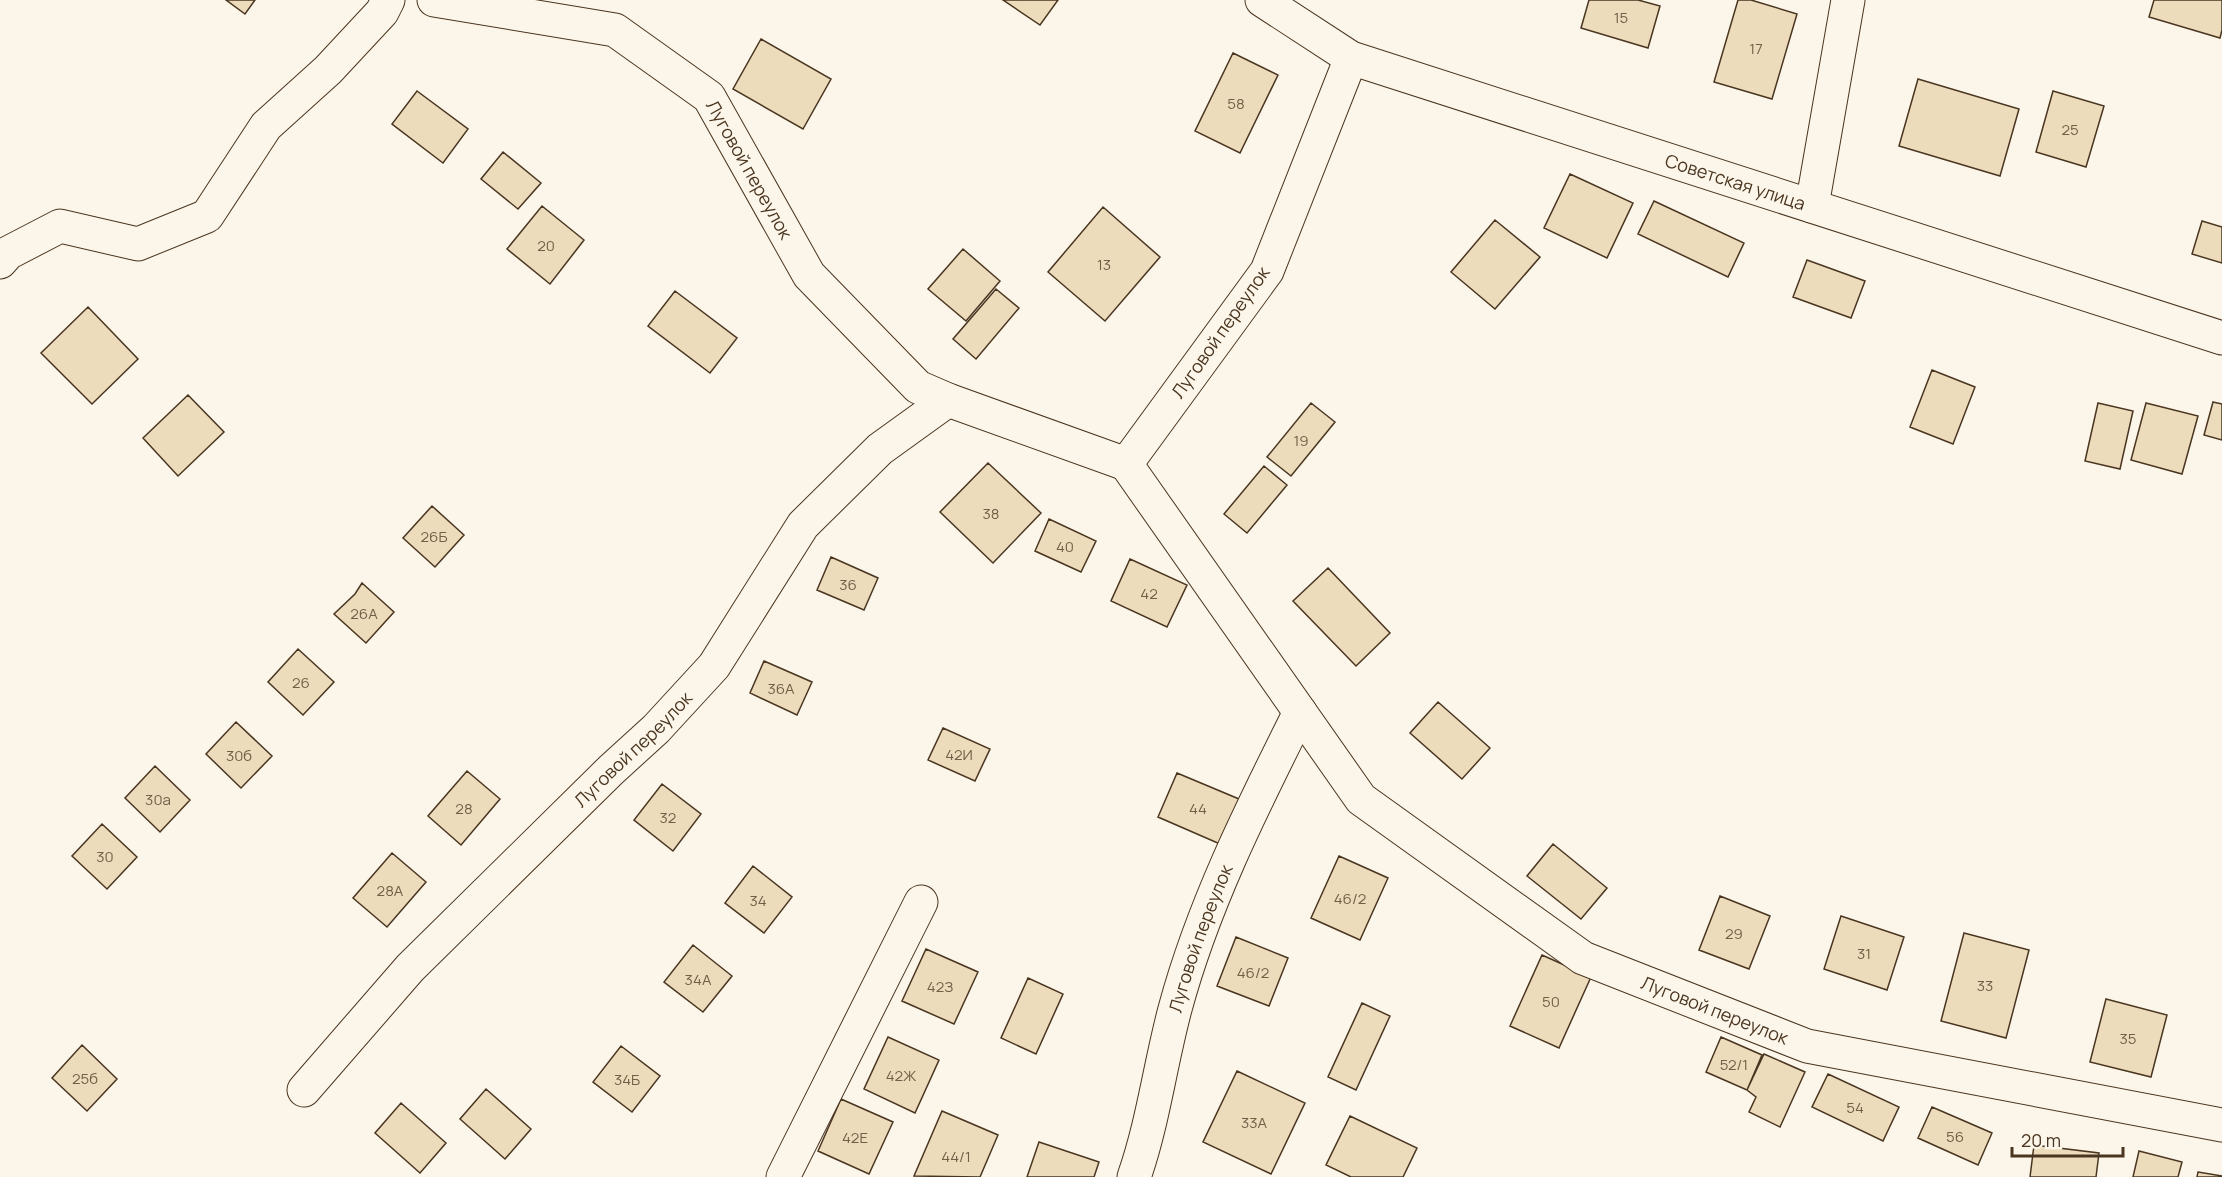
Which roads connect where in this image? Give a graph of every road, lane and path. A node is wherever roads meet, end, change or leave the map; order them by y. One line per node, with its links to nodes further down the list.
1 (388, 0): 7 (street)
2 (434, 0): 9 (street, Луговой переулок)
3 (1262, 0): 5 (street, Советская улица)
4 (1848, 0): 6 (street)
5 (1351, 58): 6 (street, Советская улица); 10 (street, Луговой переулок)
6 (1812, 206): 8 (street, Советская улица)
7 (0, 262)
8 (2222, 338)
9 (948, 400): 10 (street, Луговой переулок); 13 (street, Луговой переулок)
10 (1125, 464): 11 (street, Луговой переулок)
11 (1299, 712): 14 (street, Луговой переулок); 16 (street, Луговой переулок)
12 (921, 902): 15 (street)
13 (304, 1090)
14 (2222, 1125)
15 (783, 1177)
16 (1134, 1177)

